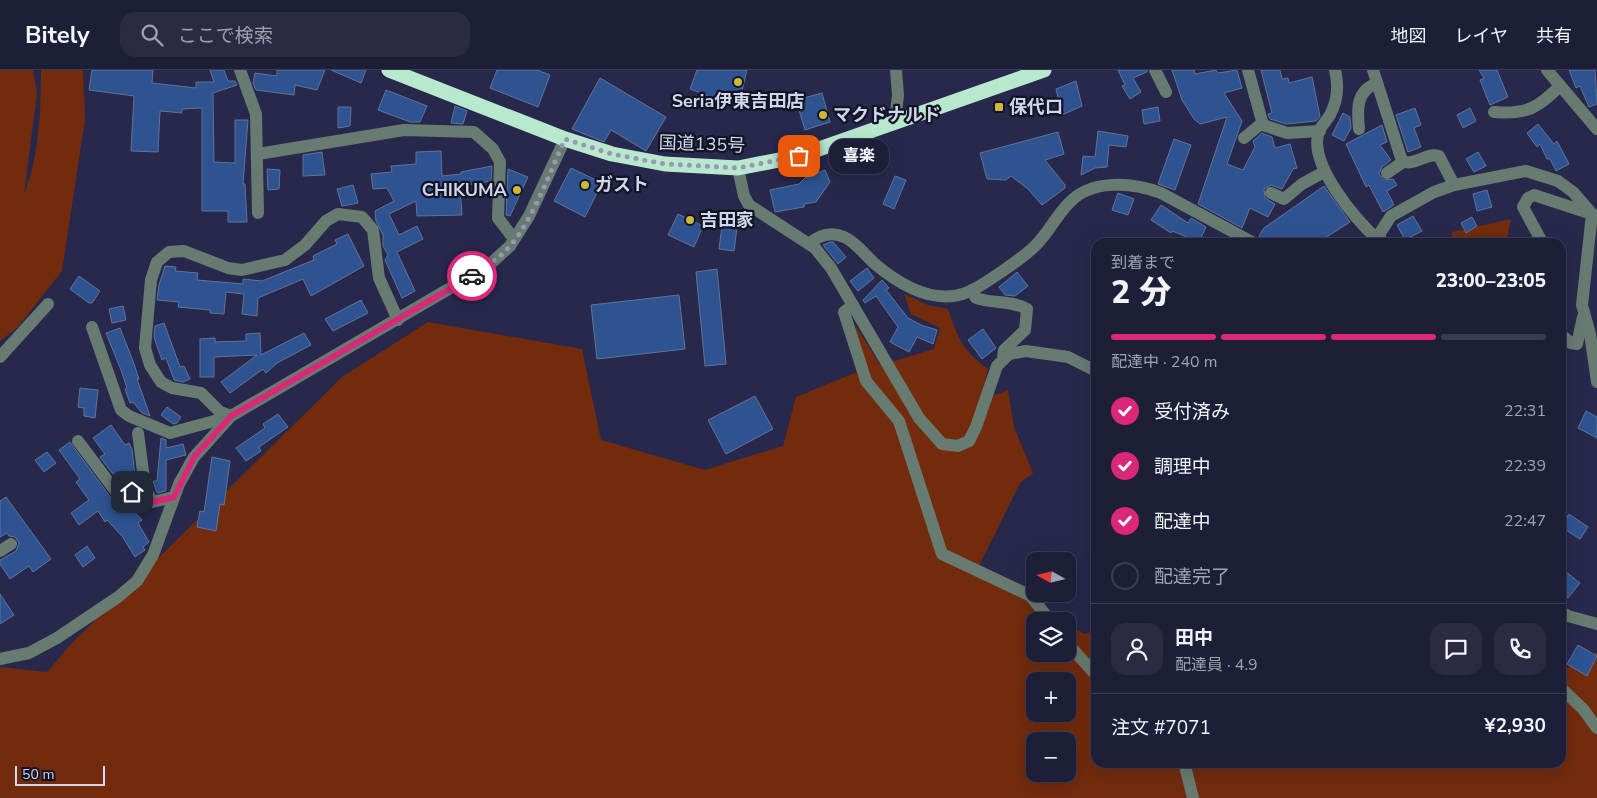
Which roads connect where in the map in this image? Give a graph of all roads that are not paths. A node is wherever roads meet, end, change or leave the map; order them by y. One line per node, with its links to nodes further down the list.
1 (240, 70): 21 (street)
2 (389, 70): 20 (highway, 国道135号)
3 (896, 70): 14 (street)
4 (1044, 70): 14 (highway, 国道135号)
5 (1155, 70): 12 (street)
6 (1248, 70): 15 (street)
7 (1335, 70): 18 (street)
8 (1373, 70): 10 (street)
9 (1547, 70): 11 (street)
10 (1377, 83): 16 (street); 22 (street)
11 (1560, 86): 13 (street); 17 (street)
12 (1166, 92)
13 (1494, 112)
14 (895, 122): 23 (highway, 国道135号)
15 (1262, 123): 18 (street); 19 (street)
16 (1359, 129)
17 (1597, 129)
18 (1320, 131): 24 (street)
19 (1244, 138)
20 (565, 139): 23 (highway, 国道135号); 34 (street)
21 (258, 154): 28 (street); 34 (street)
22 (1403, 162): 25 (street); 26 (street)
23 (738, 168): 35 (street)
24 (1324, 172): 27 (street); 31 (street)
25 (1387, 173)
26 (1454, 185): 29 (street); 32 (street)
27 (1271, 194)
28 (258, 213)
29 (1595, 216): 33 (street); 39 (street)
30 (1245, 238): 36 (street)
31 (1375, 238)
32 (1380, 238)
33 (1540, 238)
34 (514, 239): 40 (street)
35 (809, 244): 36 (street); 38 (street)
36 (972, 290): 44 (street)
37 (48, 304): 43 (street)
38 (853, 305): 44 (street); 54 (street)
39 (1584, 312): 42 (street); 46 (street)
40 (398, 320): 47 (street); 47 (street)
41 (92, 327): 47 (street)
42 (1566, 339)
43 (0, 357)
44 (1003, 360): 45 (street)
45 (1091, 368)
46 (1597, 382)
47 (231, 416): 51 (street)
48 (138, 433): 50 (street)
49 (78, 441): 50 (street)
50 (145, 487): 51 (street)
51 (174, 497): 58 (street)
52 (11, 544): 53 (street)
53 (0, 551)
54 (1044, 612)
55 (1566, 614): 56 (street)
56 (1597, 624)
57 (1076, 653): 59 (street)
58 (0, 659)
59 (1091, 669)
60 (1566, 693): 61 (street)
61 (1597, 728)
62 (1186, 768): 63 (street)
63 (1193, 798)

